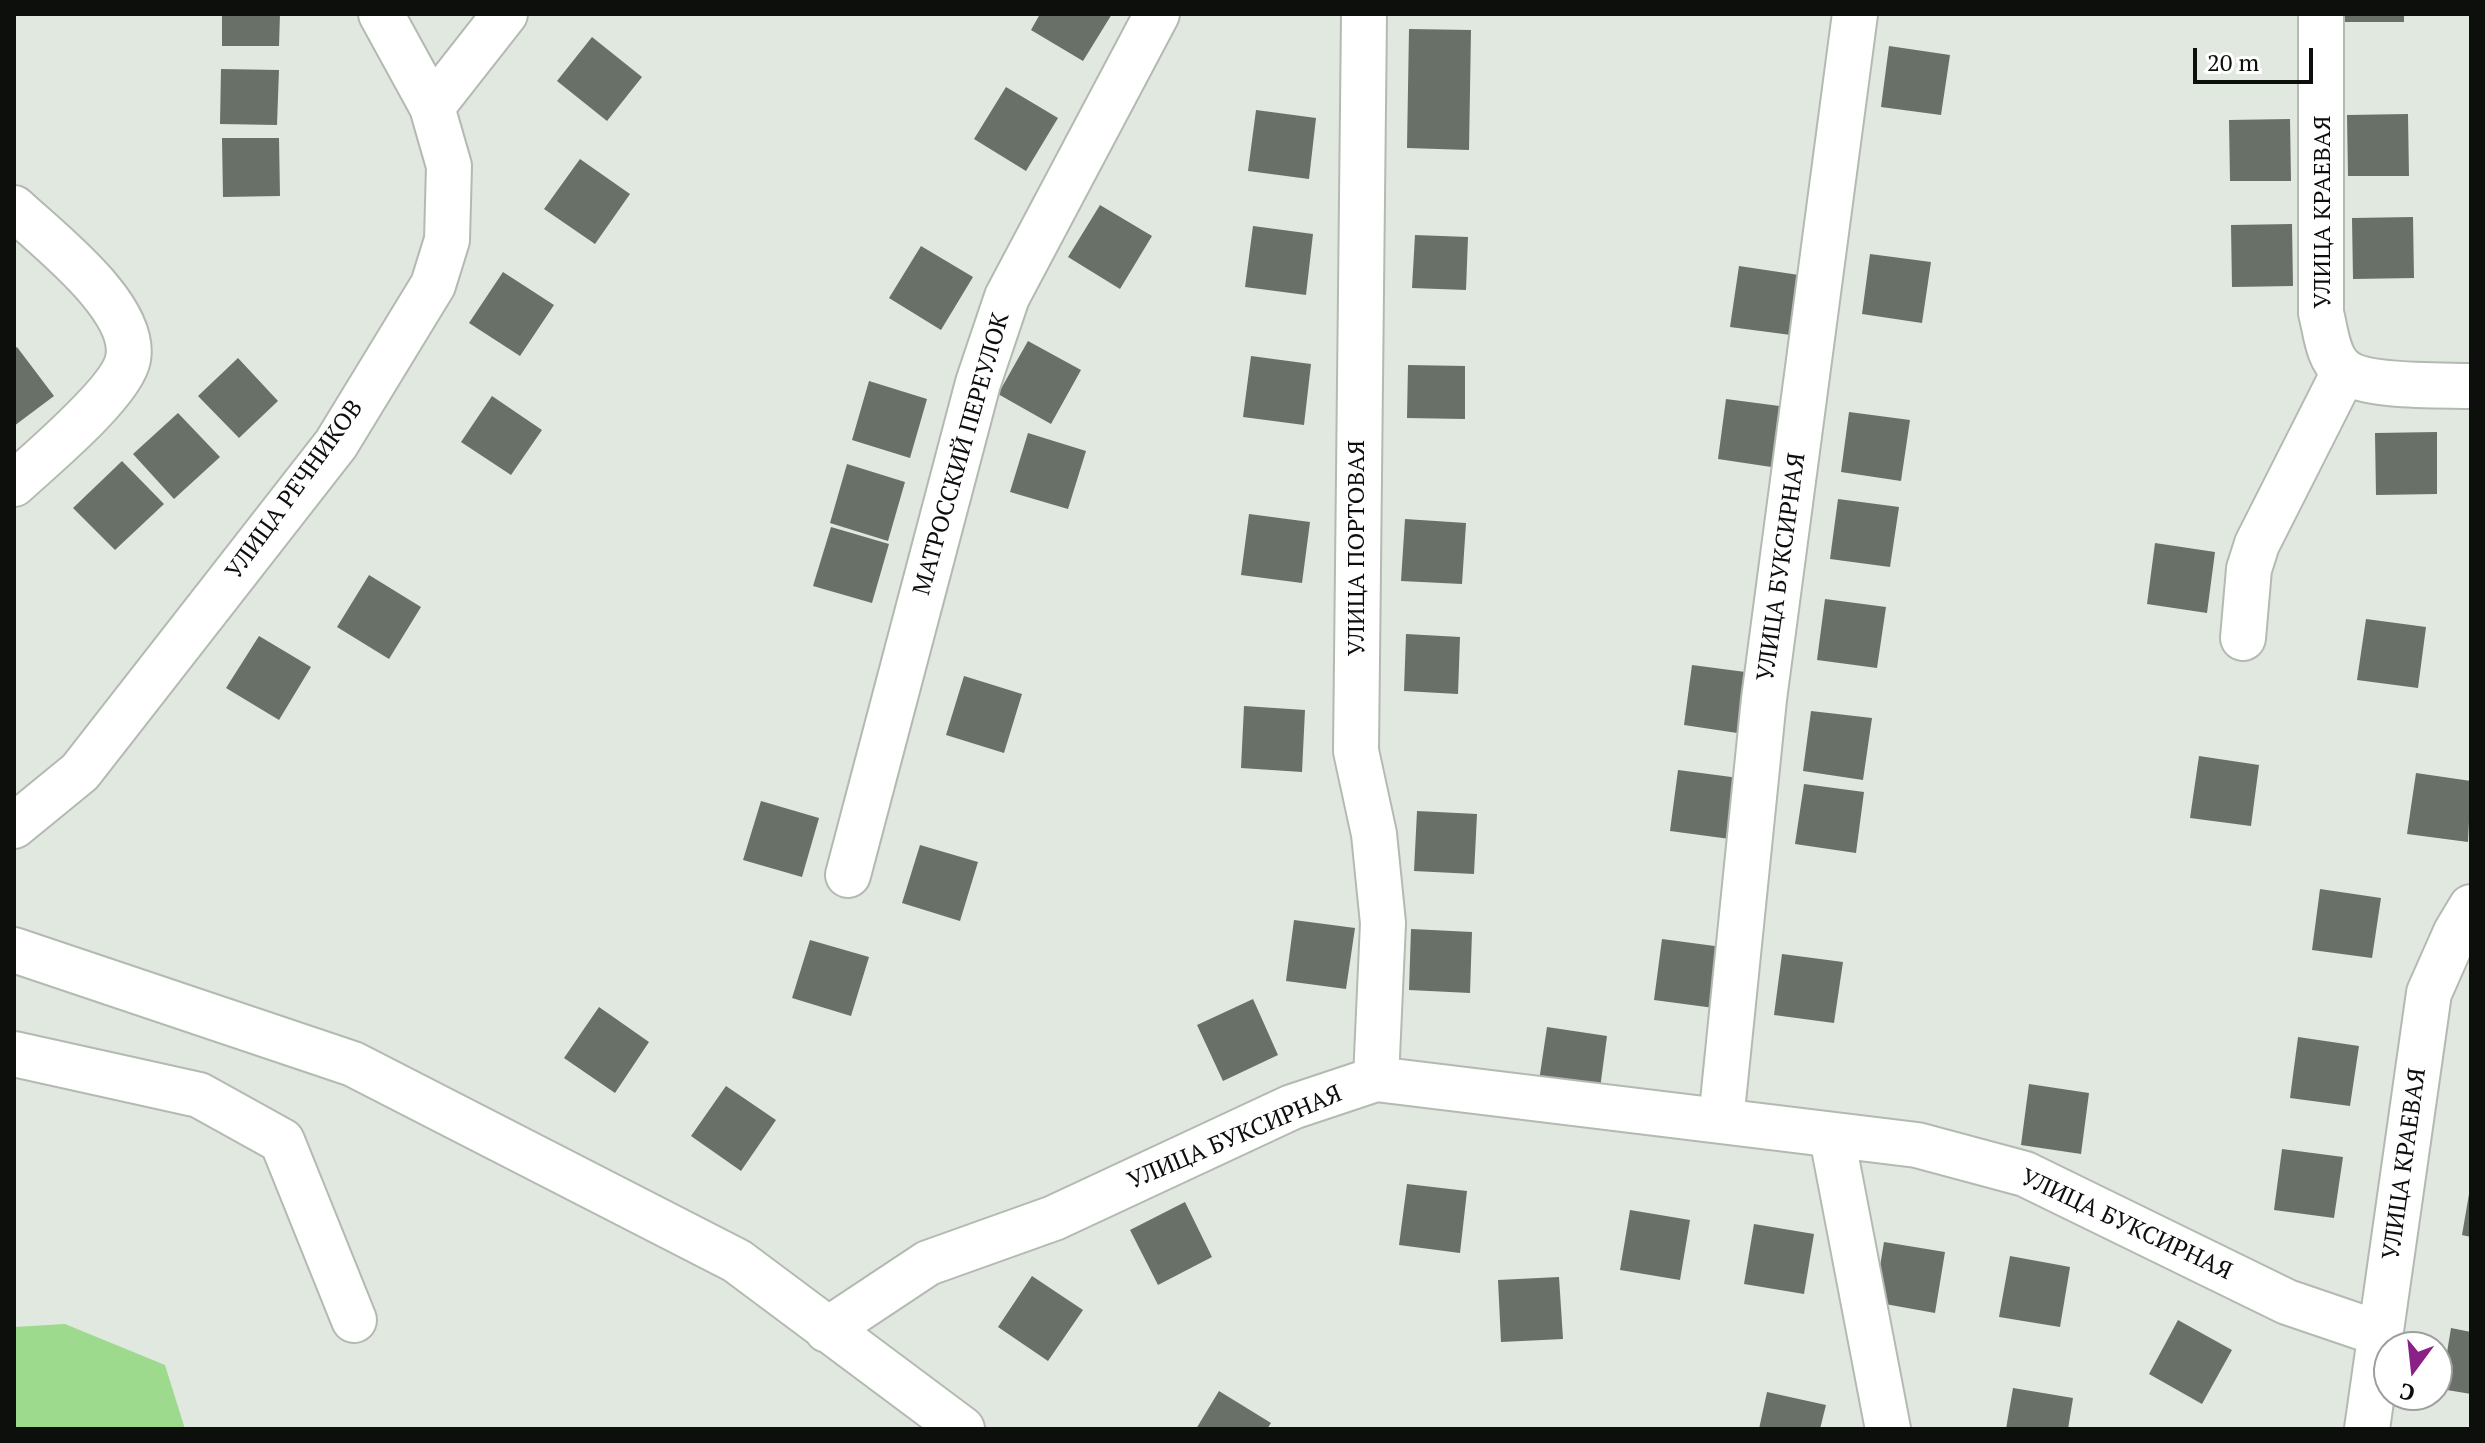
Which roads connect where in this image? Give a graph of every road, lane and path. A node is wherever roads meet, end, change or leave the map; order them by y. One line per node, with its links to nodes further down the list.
1 (381, 14): 7 (street, УЛИЦА РЕЧНИКОВ)
2 (505, 14): 7 (street)
3 (1157, 14): 14 (street, МАТРОССКИЙ ПЕРЕУЛОК)
4 (1364, 14): 18 (street, УЛИЦА ПОРТОВАЯ)
5 (1855, 14): 19 (street, УЛИЦА БУКСИРНАЯ)
6 (2321, 14): 9 (street, УЛИЦА КРАЕВАЯ)
7 (432, 107): 13 (street, УЛИЦА РЕЧНИКОВ)
8 (14, 208): 11 (street)
9 (2344, 372): 10 (street); 12 (street)
10 (2471, 386)
11 (14, 484)
12 (2243, 638)
13 (14, 826)
14 (848, 875)
15 (2471, 907): 24 (street, УЛИЦА КРАЕВАЯ)
16 (14, 950): 22 (street)
17 (14, 1054): 21 (street)
18 (1376, 1079): 19 (street, УЛИЦА БУКСИРНАЯ); 22 (street, УЛИЦА БУКСИРНАЯ)
19 (1721, 1121): 20 (street, УЛИЦА БУКСИРНАЯ)
20 (1832, 1137): 23 (street, УЛИЦА БУКСИРНАЯ); 27 (street)
21 (354, 1320)
22 (827, 1330): 26 (street)
23 (2373, 1331)
24 (2381, 1331)
25 (2373, 1388): 28 (street, УЛИЦА КРАЕВАЯ)
26 (962, 1429)
27 (1888, 1429)
28 (2367, 1429)

